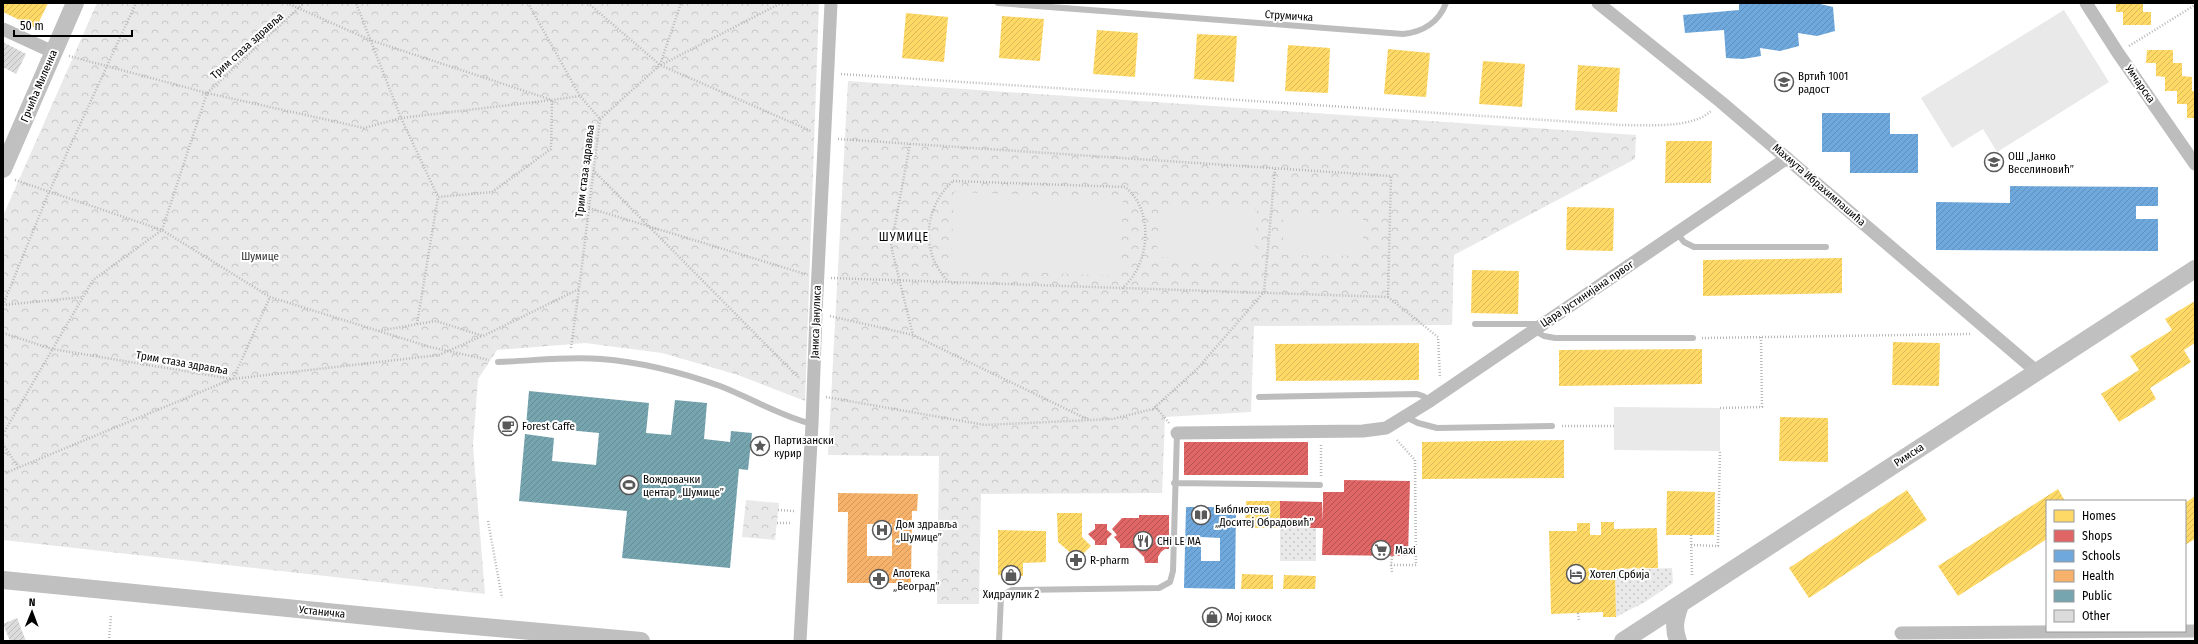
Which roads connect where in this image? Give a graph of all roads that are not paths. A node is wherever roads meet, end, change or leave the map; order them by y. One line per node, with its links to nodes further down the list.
1 (75, 3): 8 (street, Грчића Миленка)
2 (831, 3): 23 (street, Јаниса Јанулиса)
3 (998, 3): 4 (lane, Струмичка)
4 (1446, 3)
5 (1598, 3): 9 (street, Махмута Ибрахимпашића)
6 (2086, 3): 10 (street, Умчарска)
7 (3, 29): 8 (street)
8 (53, 52): 11 (street, Грчића Миленка)
9 (1787, 158): 12 (street, Цара Јустинијана првог); 19 (street, Махмута Ибрахимпашића)
10 (2194, 161)
11 (6, 174)
12 (1677, 233): 13 (lane); 16 (street, Цара Јустинијана првог)
13 (1826, 246)
14 (2195, 268): 19 (street, Римска)
15 (1475, 324): 16 (lane)
16 (1539, 328): 17 (lane); 21 (street, Цара Јустинијана првог)
17 (1693, 338)
18 (498, 362): 23 (lane)
19 (2036, 371): 29 (street, Римска)
20 (1259, 397): 21 (lane)
21 (1430, 401): 22 (street, Цара Јустинијана првог)
22 (1406, 417): 24 (lane); 25 (street, Цара Јустинијана првог)
23 (812, 424): 34 (street, Јаниса Јанулиса)
24 (1552, 426)
25 (1177, 433): 26 (lane)
26 (1174, 483): 27 (lane); 35 (lane)
27 (1320, 485)
28 (3, 580): 33 (street, Устаничка)
29 (1680, 605): 36 (street, Римска); 37 (street)
30 (2157, 632): 32 (street)
31 (1901, 633): 32 (street)
32 (1927, 638)
33 (642, 641)
34 (800, 641)
35 (999, 641)
36 (1623, 641)
37 (1678, 641)

